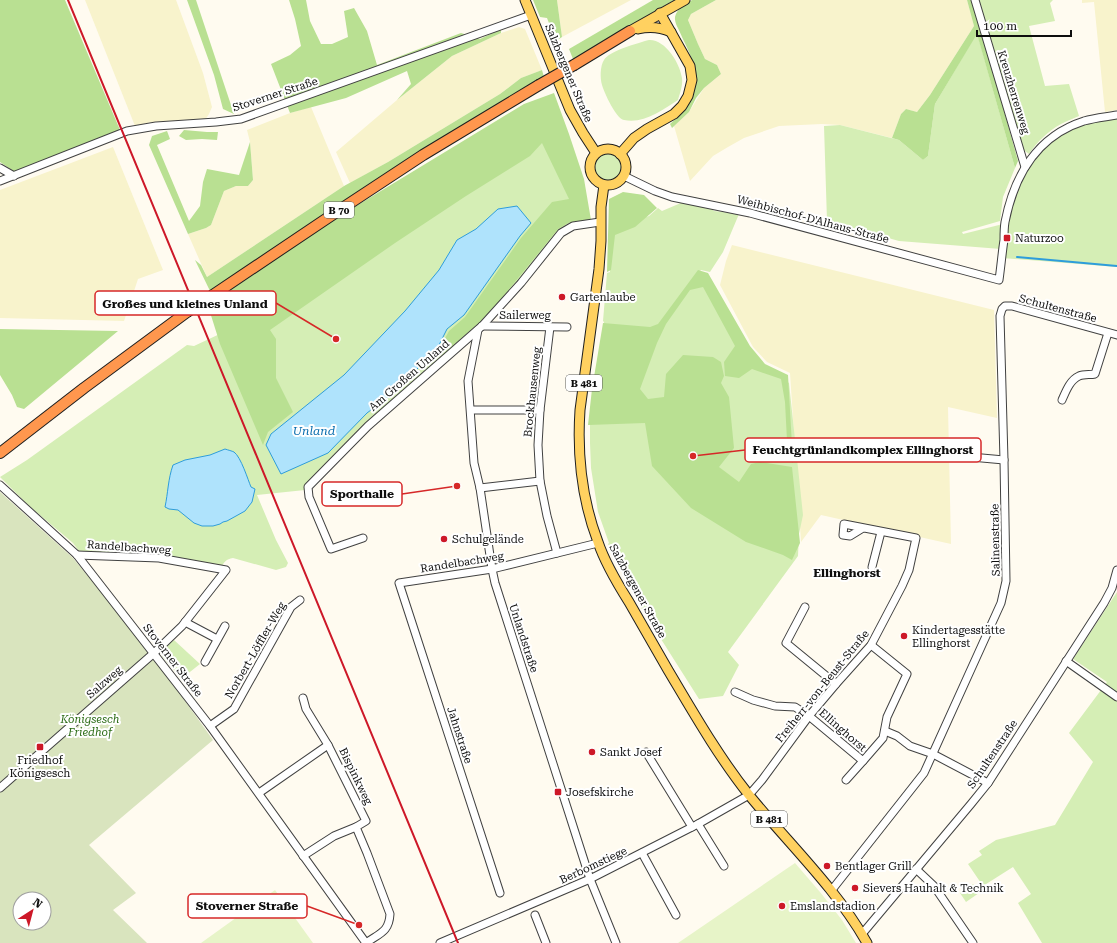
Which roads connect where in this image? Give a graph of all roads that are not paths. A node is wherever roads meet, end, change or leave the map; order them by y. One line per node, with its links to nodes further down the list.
1 (525, 0): 5 (main road, Salzbergener Straße)
2 (685, 0): 4 (main road, B 70)
3 (975, 0): 11 (street, Kreuzherrenweg)
4 (660, 14): 6 (main road, B 70); 7 (main road)
5 (531, 15): 9 (main road, Salzbergener Straße); 13 (street, Stoverner Straße)
6 (630, 31): 7 (main road, B 70); 27 (highway, B 70, bridge)
7 (671, 32): 10 (main road)
8 (1117, 115): 11 (street)
9 (596, 153): 10 (main road); 16 (main road)
10 (620, 154): 14 (main road)
11 (1025, 167): 14 (street, Weihbischof-D'Alhaus-Straße)
12 (0, 168): 13 (street)
13 (14, 176): 15 (street, Stoverner Straße)
14 (624, 176): 16 (main road)
15 (0, 181)
16 (604, 185): 17 (main road, Salzbergener Straße / B 481)
17 (600, 222): 21 (street, Am Großen Unland); 36 (main road, Salzbergener Straße / B 481)
18 (1003, 308): 22 (street, Schultenstraße); 29 (street, Salinenstraße)
19 (550, 327): 20 (street, Sailerweg); 21 (street, Sailerweg); 26 (street, Brockhausenweg)
20 (567, 327)
21 (480, 328): 25 (street, Unlandstraße); 35 (street, Am Großen Unland)
22 (1108, 332): 23 (street, Schultenstraße); 24 (street, Schultenstraße)
23 (1117, 335)
24 (1062, 400)
25 (471, 410): 26 (street); 32 (street, Unlandstraße)
26 (540, 410): 30 (street, Brockhausenweg)
27 (0, 453)
28 (971, 457): 29 (street)
29 (1004, 460): 62 (street, Salinenstraße)
30 (540, 481): 32 (street); 37 (street, Brockhausenweg)
31 (0, 485): 38 (street, Stoverner Straße)
32 (480, 488): 40 (street, Unlandstraße)
33 (863, 528): 34 (street)
34 (881, 532): 39 (street); 49 (street, Freiherr-von-Beust-Straße)
35 (363, 538)
36 (598, 542): 37 (street, Randelbachweg); 68 (main road, Salzbergener Straße / B 481)
37 (557, 553): 40 (street, Randelbachweg)
38 (77, 555): 41 (street, Randelbachweg); 50 (street, Stoverner Straße)
39 (872, 567)
40 (492, 569): 43 (street, Randelbachweg); 75 (street, Unlandstraße)
41 (226, 570): 46 (street, Salzweg)
42 (1117, 570): 51 (street, Schultenstraße)
43 (399, 583): 77 (street, Jahnstraße)
44 (300, 600): 58 (street, Norbert-Löffler-Weg)
45 (805, 607): 53 (street)
46 (185, 622): 48 (street); 50 (street, Salzweg)
47 (225, 626): 48 (street)
48 (218, 640): 52 (street)
49 (871, 645): 53 (street, Freiherr-von-Beust-Straße); 59 (street, Ellinghorst)
50 (154, 653): 58 (street, Stoverner Straße); 66 (street, Salzweg)
51 (1066, 661): 55 (street); 65 (street, Schultenstraße)
52 (205, 662)
53 (836, 684): 57 (street, Freiherr-von-Beust-Straße)
54 (735, 692): 57 (street, Ellinghorst)
55 (1117, 697)
56 (303, 698): 60 (street, Bispinkweg)
57 (809, 716): 63 (street, Ellinghorst); 68 (street, Freiherr-von-Beust-Straße)
58 (210, 726): 67 (street, Stoverner Straße)
59 (885, 731): 62 (street); 63 (street, Ellinghorst)
60 (328, 745): 67 (street); 70 (street, Bispinkweg)
61 (646, 752): 69 (street)
62 (933, 754): 65 (street); 76 (street, Salinenstraße)
63 (863, 761): 64 (street, Ellinghorst)
64 (846, 780)
65 (988, 783): 74 (street, Schultenstraße)
66 (0, 788)
67 (259, 793): 72 (street, Stoverner Straße)
68 (749, 795): 69 (street, Berbomstiege); 76 (main road, Salzbergener Straße / B 481)
69 (695, 826): 71 (street, Berbomstiege); 73 (street)
70 (356, 827): 72 (street); 81 (street)
71 (642, 853): 75 (street, Berbomstiege); 79 (street)
72 (303, 856): 81 (street, Stoverner Straße)
73 (724, 866)
74 (916, 869): 80 (street, Schultenstraße); 86 (street)
75 (590, 879): 82 (street, Berbomstiege); 84 (street, Unlandstraße)
76 (831, 891): 80 (main road, Salzbergener Straße / B 481)
77 (500, 893)
78 (535, 915): 83 (street)
79 (676, 915)
80 (862, 934): 85 (main road, Salzbergener Straße / B 481)
81 (366, 943)
82 (440, 943)
83 (546, 943)
84 (616, 943)
85 (867, 943)
86 (973, 943)

